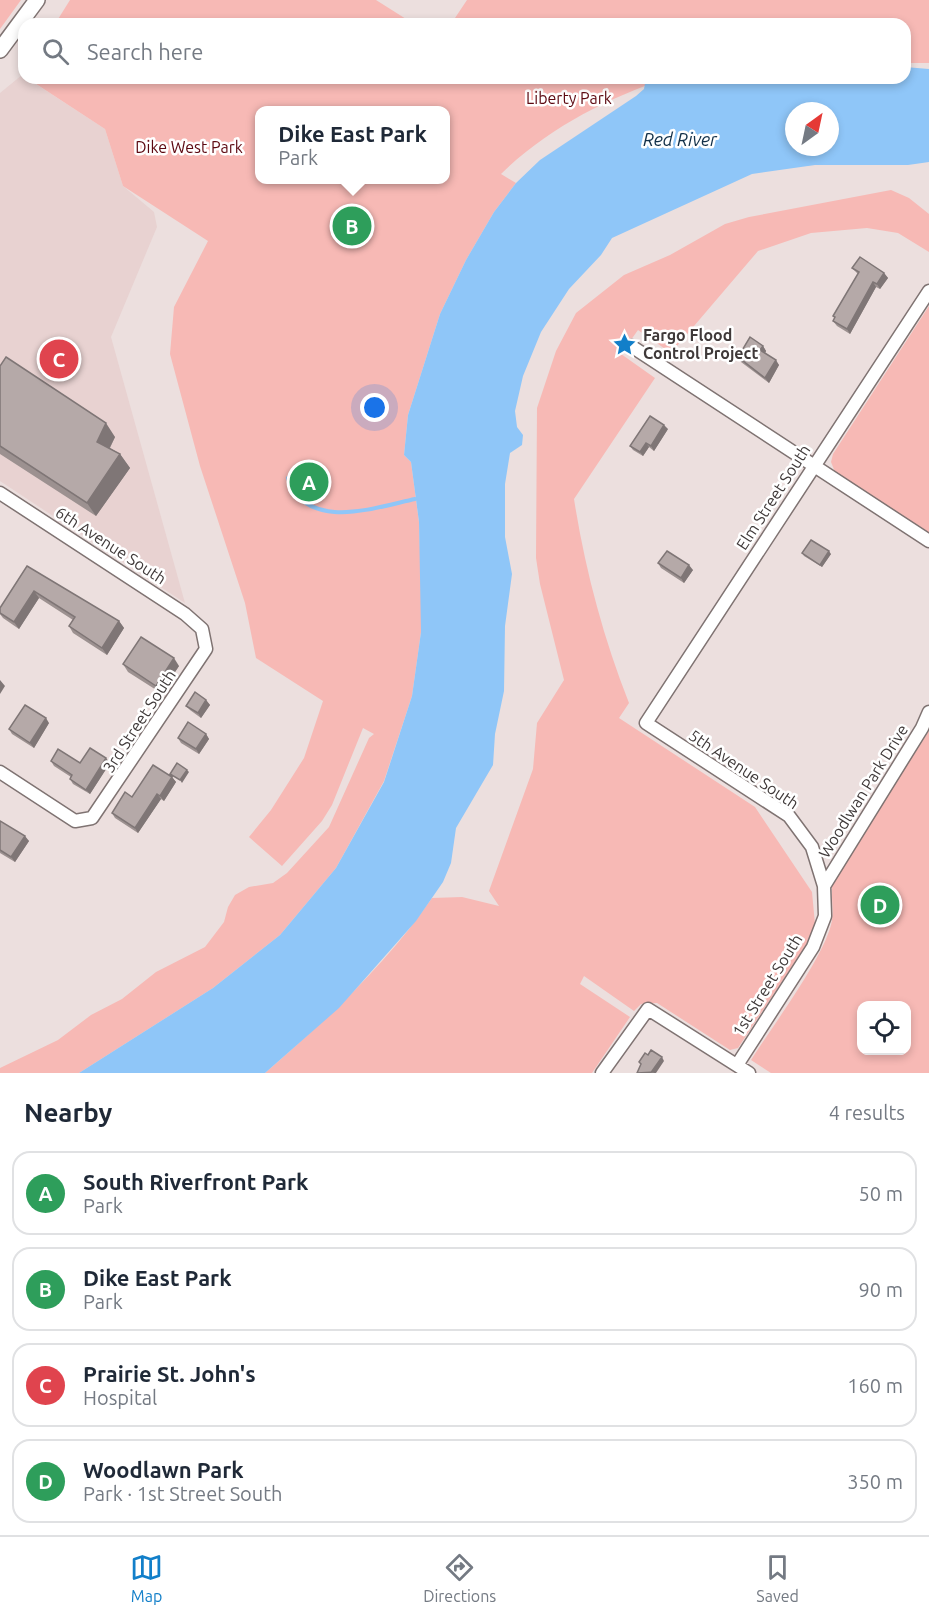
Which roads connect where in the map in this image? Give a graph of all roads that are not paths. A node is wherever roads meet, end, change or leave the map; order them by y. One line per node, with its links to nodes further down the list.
1 (37, 0): 2 (street)
2 (24, 18)
3 (18, 26): 4 (street)
4 (0, 50)
5 (929, 291): 7 (street, Elm Street South)
6 (631, 346): 7 (street)
7 (813, 465): 9 (street); 12 (street, Elm Street South)
8 (0, 493): 10 (street, 6th Avenue South)
9 (929, 541)
10 (202, 629): 13 (street, 3rd Street South)
11 (929, 712): 14 (street, Woodlwan Park Drive)
12 (646, 723): 14 (street, 5th Avenue South)
13 (0, 772)
14 (824, 886): 15 (street, 1st Street South)
15 (737, 1065): 16 (street); 17 (street)
16 (602, 1073)
17 (749, 1073)

